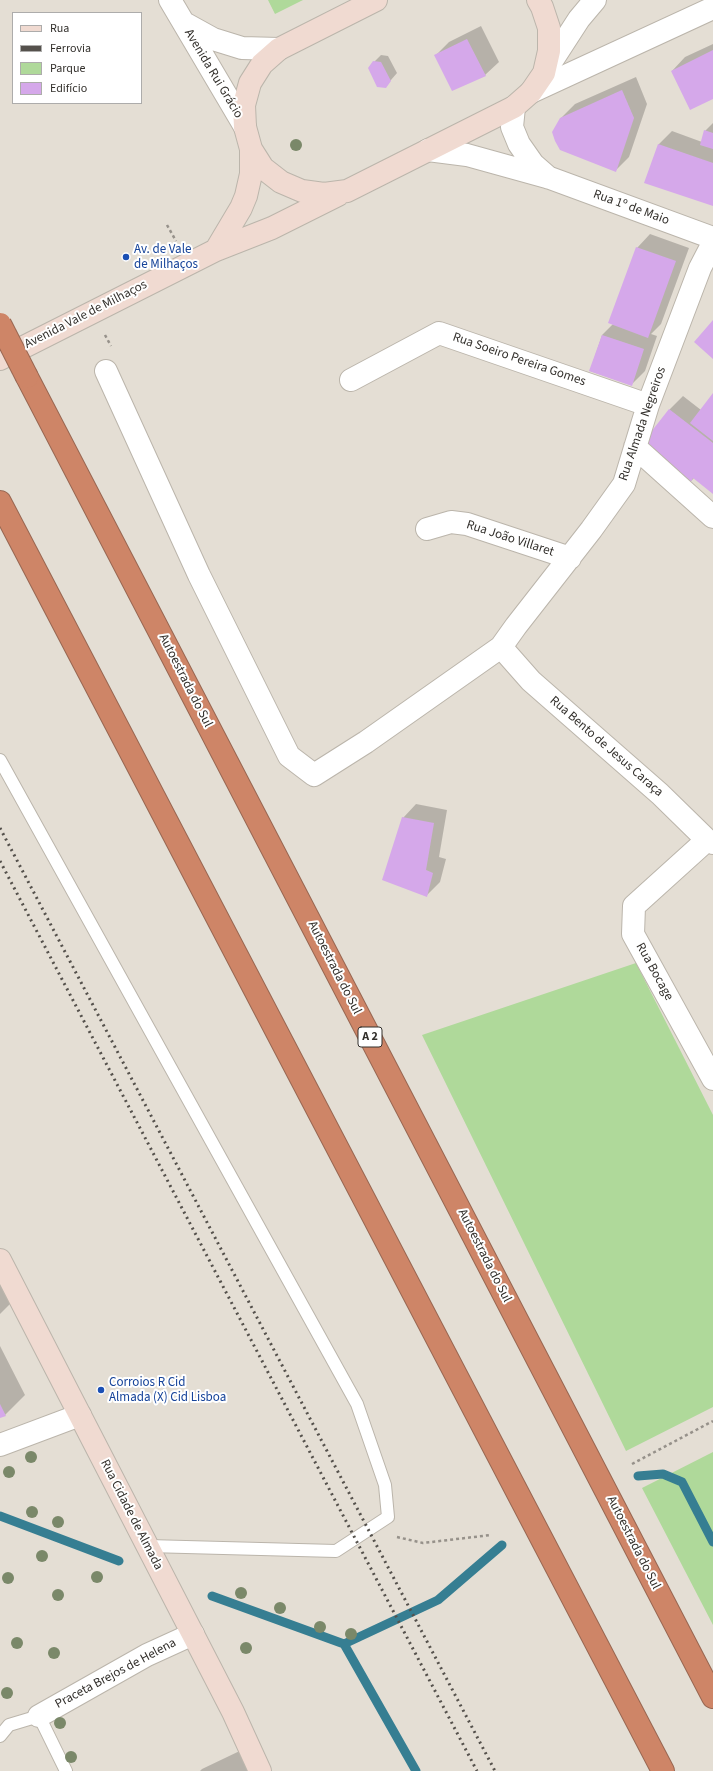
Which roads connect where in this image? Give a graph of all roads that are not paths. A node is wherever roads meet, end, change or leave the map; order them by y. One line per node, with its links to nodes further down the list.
1 (170, 0): 6 (street, Avenida Rui Grácio)
2 (376, 0): 7 (main road)
3 (538, 0): 8 (main road, Avenida Vale de Milhaços)
4 (596, 0): 8 (street)
5 (713, 8): 9 (street)
6 (181, 21): 7 (street, Avenida Rui Grácio); 11 (street, Avenida Rui Grácio)
7 (279, 48): 11 (main road)
8 (544, 73): 9 (main road, Avenida Vale de Milhaços)
9 (532, 92): 10 (main road, Avenida Vale de Milhaços)
10 (514, 107): 13 (main road, Avenida Vale de Milhaços); 14 (street)
11 (244, 127): 12 (main road)
12 (251, 149): 15 (main road); 18 (main road)
13 (428, 150): 14 (street); 15 (main road, Avenida Vale de Milhaços)
14 (550, 178): 16 (street, Rua 1º de Maio)
15 (346, 191): 18 (main road, Avenida Vale de Milhaços)
16 (713, 238)
17 (713, 244): 23 (street, Rua Almada Negreiros)
18 (216, 250): 20 (main road, Avenida Vale de Milhaços)
19 (0, 324): 38 (highway, Autoestrada do Sul / A 2, bridge)
20 (0, 359)
21 (106, 371): 29 (street)
22 (351, 380): 23 (street, Rua Soeiro Pereira Gomes)
23 (648, 405): 24 (street, Rua Almada Negreiros)
24 (635, 447): 26 (street); 28 (street, Rua Almada Negreiros)
25 (0, 502): 43 (highway)
26 (713, 517)
27 (427, 529): 28 (street, Rua João Villaret)
28 (570, 558): 29 (street, Rua Almada Negreiros)
29 (502, 647): 31 (street, Rua Bento de Jesus Caraça)
30 (0, 760): 36 (lane)
31 (710, 841): 32 (street, Rua Bocage)
32 (713, 1079)
33 (0, 1260): 34 (main road, Rua Cidade de Almada)
34 (80, 1415): 35 (street); 36 (main road, Rua Cidade de Almada)
35 (0, 1445)
36 (148, 1546): 37 (main road, Rua Cidade de Almada)
37 (193, 1634): 39 (street, Praceta Brejos de Helena); 42 (main road, Rua Cidade de Almada)
38 (713, 1697)
39 (39, 1716): 40 (lane, Praceta Brejos de Helena); 41 (lane)
40 (0, 1736)
41 (66, 1771)
42 (260, 1771)
43 (663, 1771)

